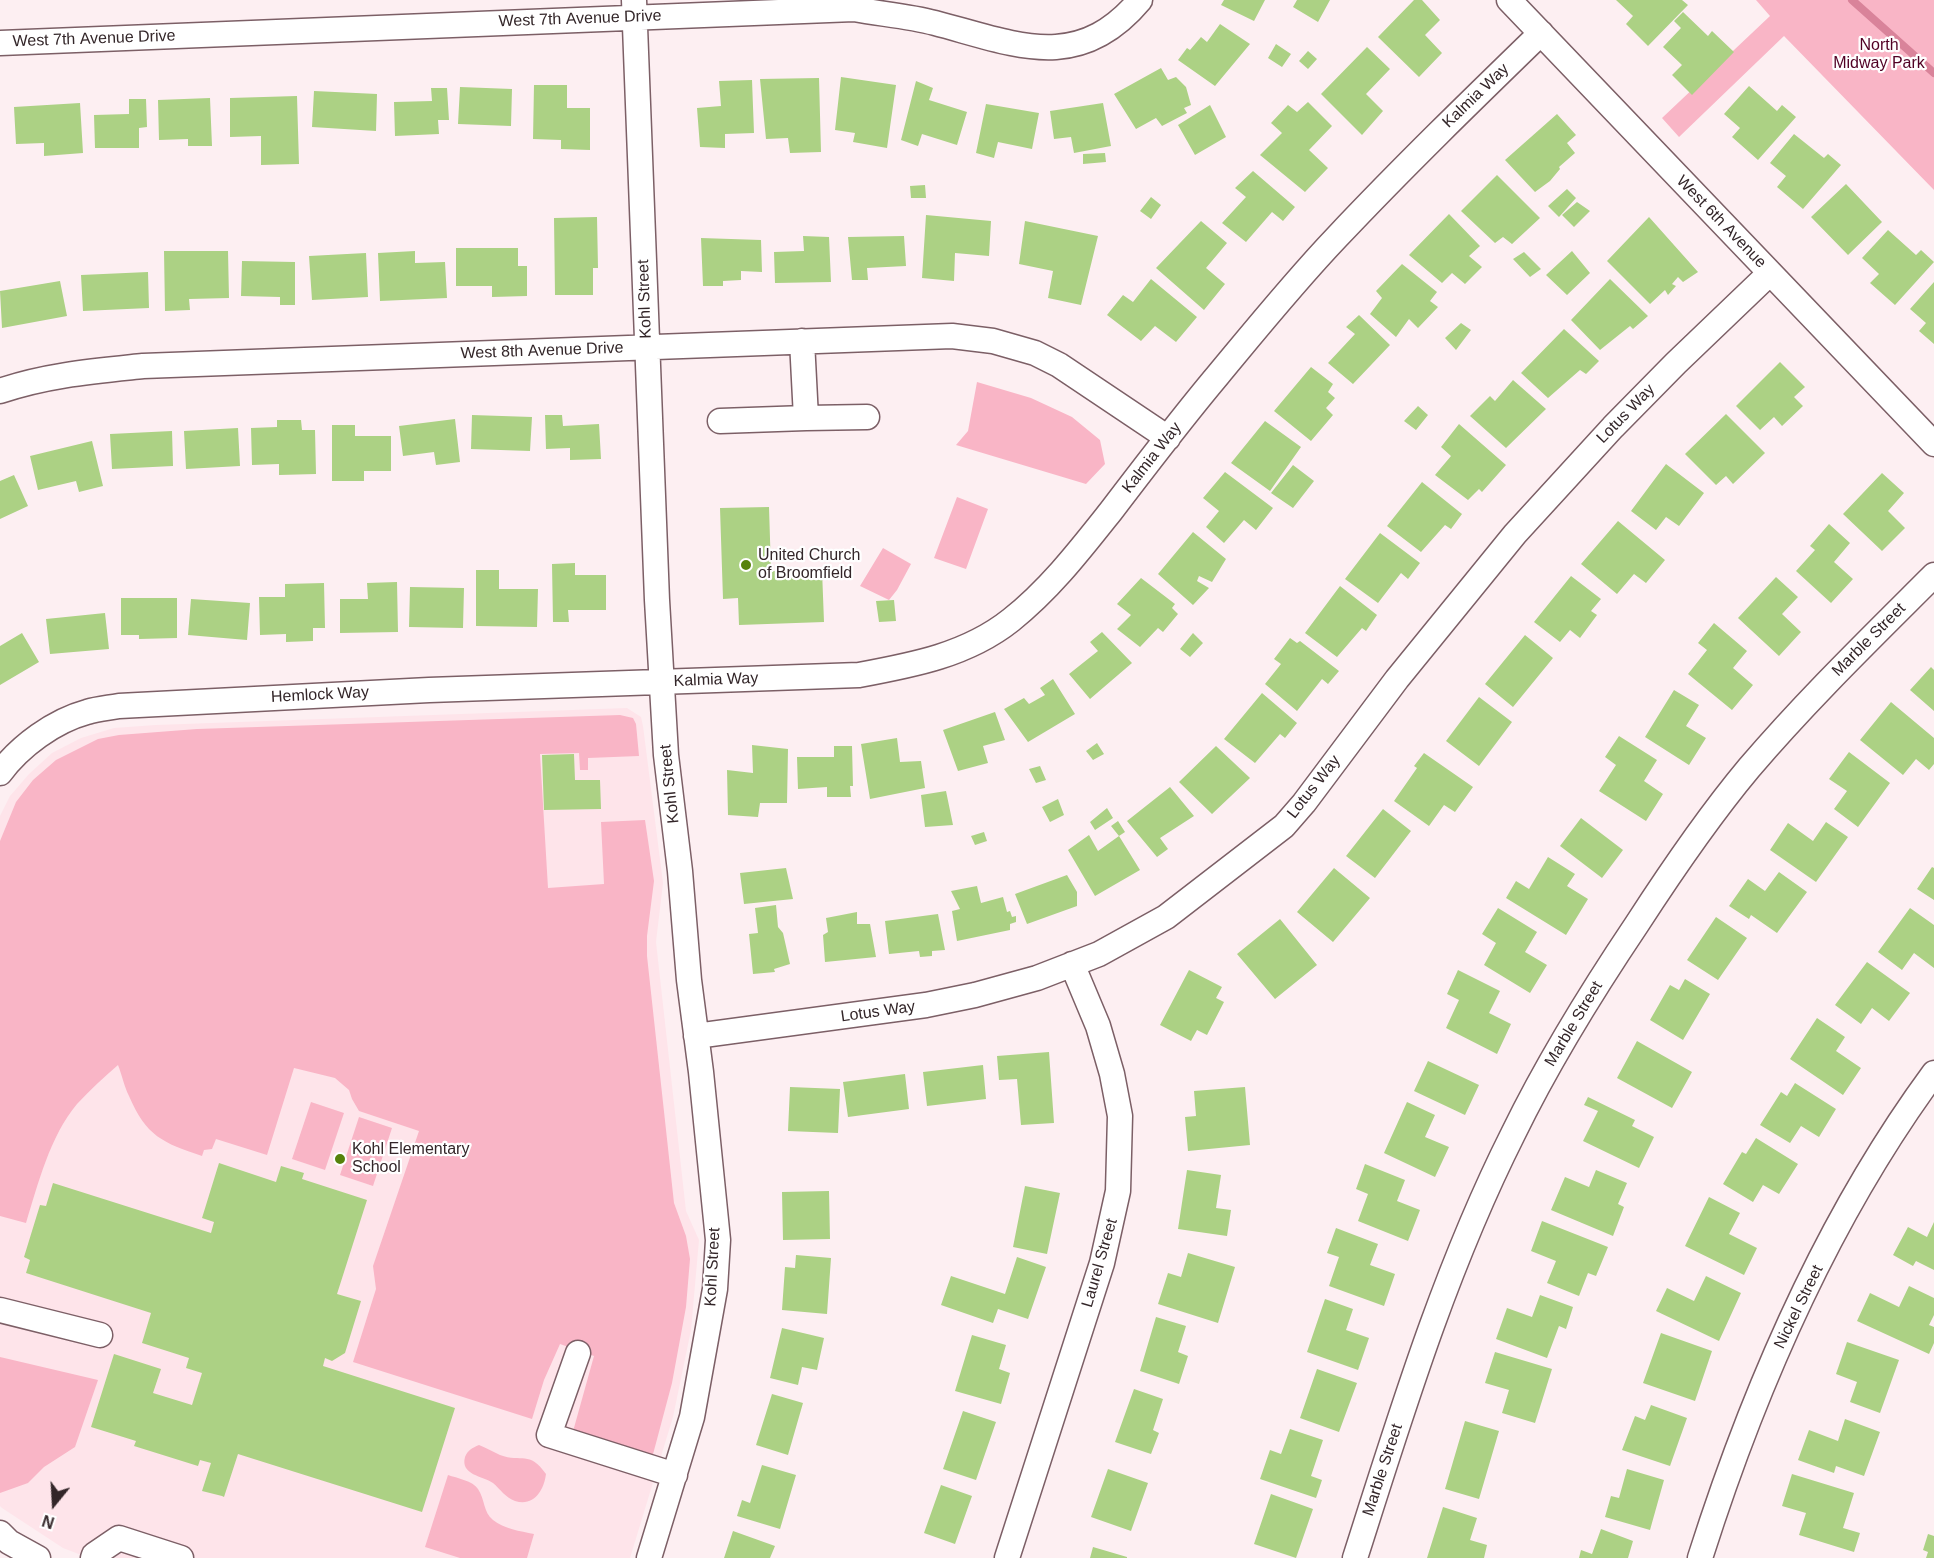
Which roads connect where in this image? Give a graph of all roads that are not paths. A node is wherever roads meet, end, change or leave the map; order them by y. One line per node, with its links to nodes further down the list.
1 (1140, 0): 3 (street, West 7th Avenue Drive)
2 (1509, 0): 4 (street, West 6th Avenue)
3 (635, 8): 5 (street, West 7th Avenue Drive); 8 (street, Kohl Street)
4 (1540, 33): 6 (street, West 6th Avenue); 13 (street, Kalmia Way)
5 (0, 43)
6 (1770, 273): 14 (street, West 6th Avenue); 18 (street, Lotus Way)
7 (802, 341): 8 (street, West 8th Avenue Drive); 11 (street); 13 (street, West 8th Avenue Drive)
8 (647, 346): 9 (street, West 8th Avenue Drive); 16 (street, Kohl Street)
9 (0, 391)
10 (867, 417): 11 (street)
11 (806, 418): 12 (street)
12 (720, 421)
13 (1168, 438): 16 (street, Kalmia Way)
14 (1934, 444)
15 (1934, 575): 31 (street, Marble Street)
16 (662, 682): 17 (street, Hemlock Way); 19 (street, Kohl Street)
17 (0, 773)
18 (1072, 964): 19 (street, Lotus Way); 30 (street, Laurel Street)
19 (696, 1036): 24 (street, Kohl Street)
20 (1934, 1073): 32 (street, Nickel Street)
21 (0, 1310): 22 (street)
22 (100, 1335)
23 (578, 1353): 24 (street)
24 (675, 1475): 29 (street, Kohl Street)
25 (0, 1533): 26 (street)
26 (26, 1556)
27 (93, 1558): 28 (street)
28 (181, 1558)
29 (649, 1558)
30 (1007, 1558)
31 (1355, 1558)
32 (1700, 1558)

